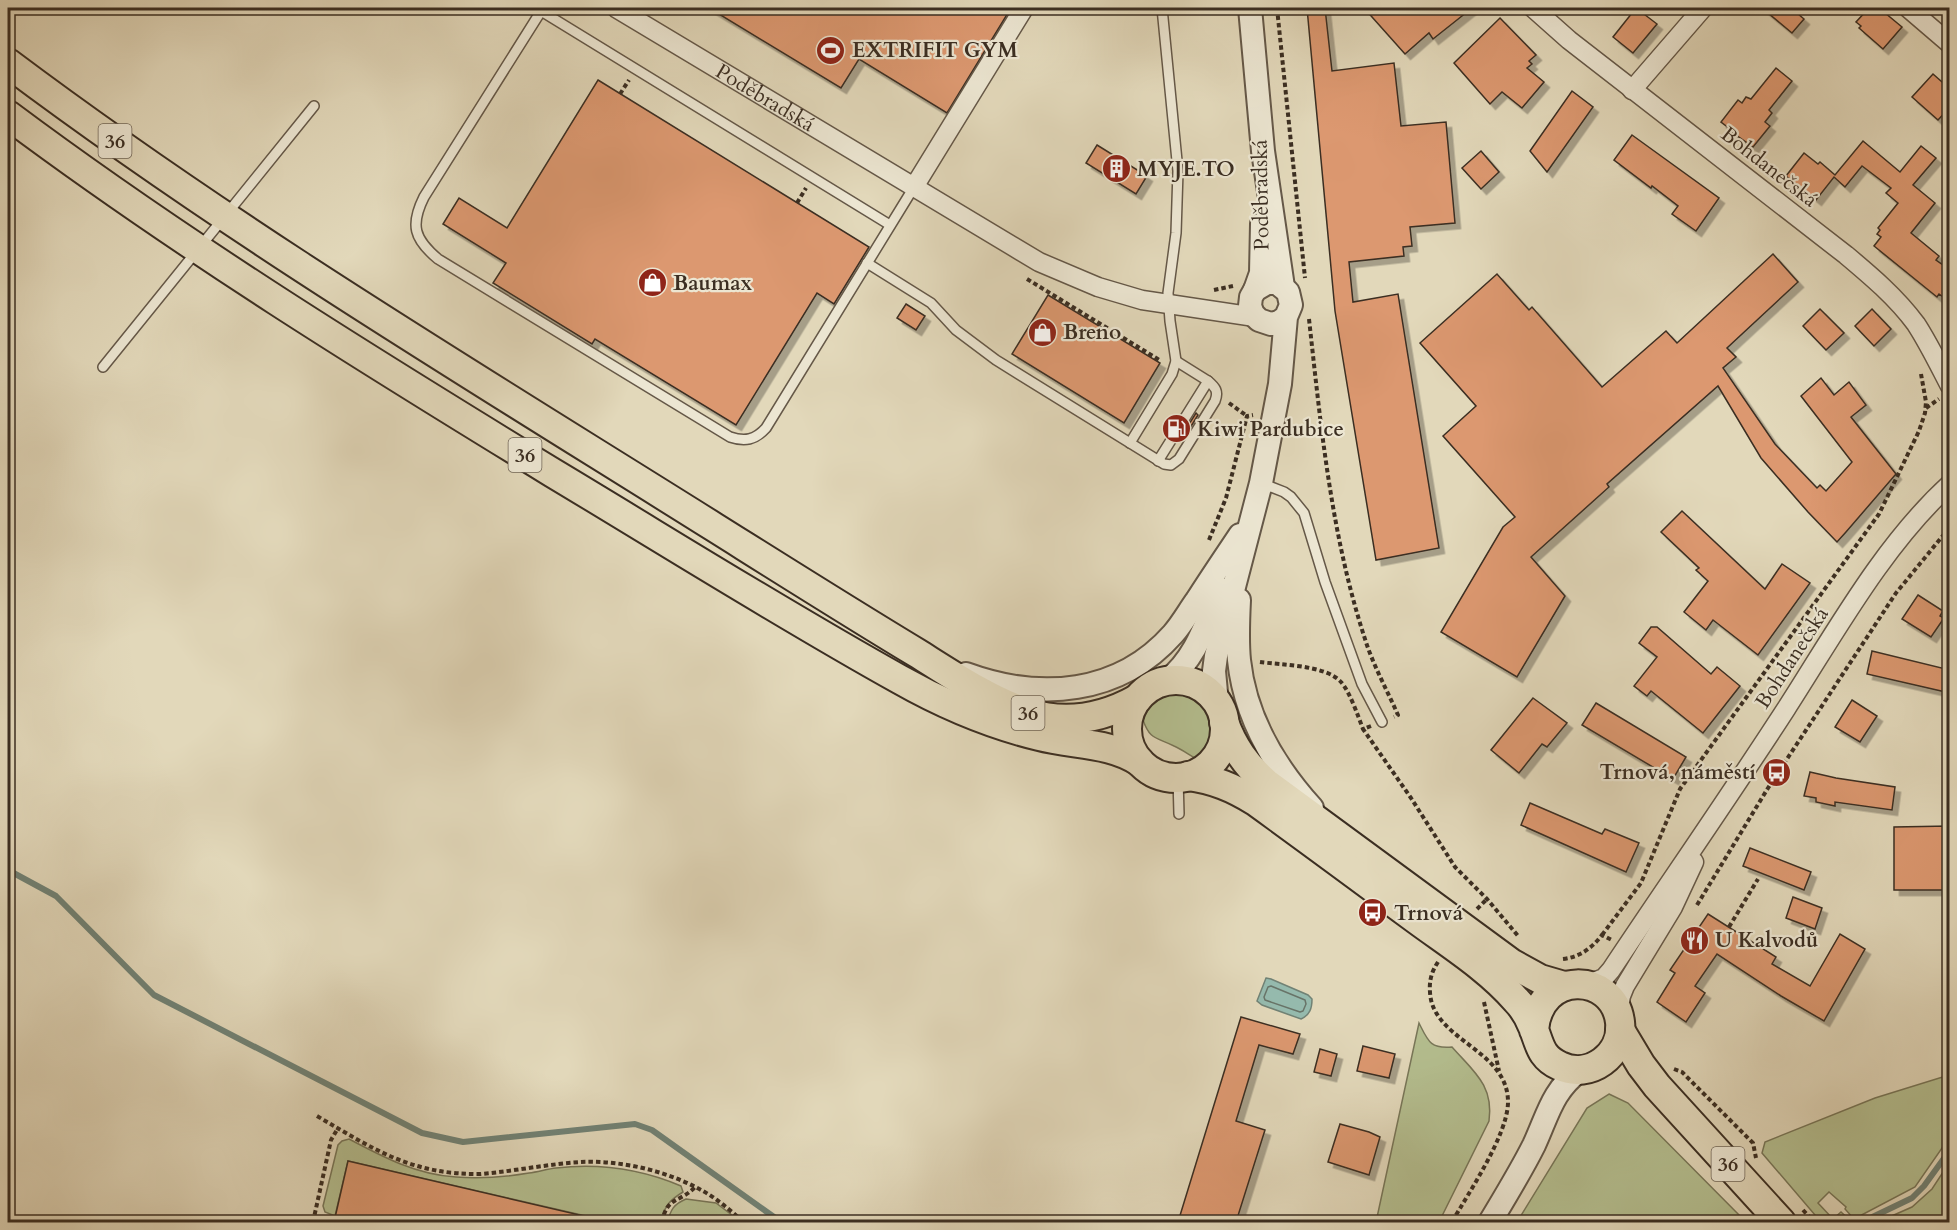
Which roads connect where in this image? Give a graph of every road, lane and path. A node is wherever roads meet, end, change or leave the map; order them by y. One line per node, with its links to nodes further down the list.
1 (616, 8): 16 (street, Poděbradská)
2 (1024, 8): 16 (street)
3 (1162, 8): 26 (lane)
4 (1250, 8): 13 (street, Poděbradská)
5 (1277, 8): 21 (path)
6 (1533, 8): 12 (street, Bohdanečská)
7 (1703, 8): 12 (street)
8 (1908, 8): 10 (street)
9 (542, 9): 18 (lane); 20 (lane)
10 (1950, 44)
11 (8, 63): 17 (main road, 36)
12 (1632, 90): 34 (street, Bohdanečská)
13 (1258, 100): 23 (street, Poděbradská); 24 (street, Poděbradská)
14 (314, 106): 17 (lane)
15 (8, 115): 19 (main road, 36)
16 (914, 187): 18 (lane); 26 (street, Poděbradská)
17 (225, 217): 19 (lane); 44 (main road, 36)
18 (890, 225): 20 (lane)
19 (199, 248): 31 (lane); 49 (main road, 36)
20 (867, 263): 38 (lane)
21 (1305, 273)
22 (1025, 278): 30 (path)
23 (1248, 287): 24 (street); 25 (path); 26 (street, Poděbradská); 29 (street)
24 (1284, 287): 27 (street)
25 (1212, 291)
26 (1168, 304): 29 (street, Poděbradská); 30 (lane)
27 (1286, 317): 29 (street); 36 (street)
28 (1309, 318): 48 (path)
29 (1259, 320): 36 (street)
30 (1175, 365): 33 (lane); 38 (lane)
31 (104, 367)
32 (1919, 367): 59 (path)
33 (1208, 381): 35 (lane); 39 (lane)
34 (1950, 386)
35 (1217, 395): 37 (path); 39 (lane)
36 (1274, 412): 40 (street)
37 (1247, 416)
38 (1130, 443): 39 (lane)
39 (1158, 460)
40 (1262, 483): 42 (street); 48 (lane)
41 (1950, 484): 51 (street, Bohdanečská)
42 (1251, 519): 44 (street); 45 (street); 47 (street); 53 (street)
43 (1950, 527): 56 (path)
44 (928, 660): 46 (main road, 36)
45 (1168, 681): 46 (main road, 36); 47 (main road, 36)
46 (1137, 699): 49 (main road)
47 (1221, 712): 50 (main road); 53 (main road, 36)
48 (1382, 722): 55 (path)
49 (1140, 762): 50 (main road, 36)
50 (1183, 777): 52 (lane); 66 (main road, 36)
51 (1724, 805): 61 (street, Bohdanečská); 65 (street, Bohdanečská)
52 (1179, 814)
53 (1350, 844): 63 (main road, 36)
54 (1758, 879): 58 (path)
55 (1486, 899): 57 (path); 60 (path)
56 (1692, 913)
57 (1473, 914)
58 (1729, 927)
59 (1602, 934): 61 (path); 63 (path)
60 (1520, 938)
61 (1627, 947): 63 (street, Bohdanečská)
62 (1440, 959): 70 (path)
63 (1568, 977): 65 (main road, 36); 66 (main road)
64 (1483, 999): 70 (path)
65 (1619, 1022): 68 (main road); 71 (main road, 36)
66 (1534, 1030): 67 (main road, 36)
67 (1549, 1059): 68 (main road, 36); 72 (street)
68 (1588, 1068): 71 (main road, 36); 72 (street)
69 (1673, 1069): 75 (path)
70 (1499, 1075): 81 (path)
71 (1675, 1105): 77 (main road, 36)
72 (1548, 1109): 82 (street)
73 (317, 1116): 74 (path)
74 (338, 1128): 76 (path); 78 (path)
75 (1757, 1161)
76 (695, 1187): 79 (path); 80 (path)
77 (1790, 1215): 83 (path)
78 (312, 1222)
79 (662, 1222)
80 (744, 1222)
81 (1452, 1222)
82 (1490, 1222)
83 (1814, 1222)

